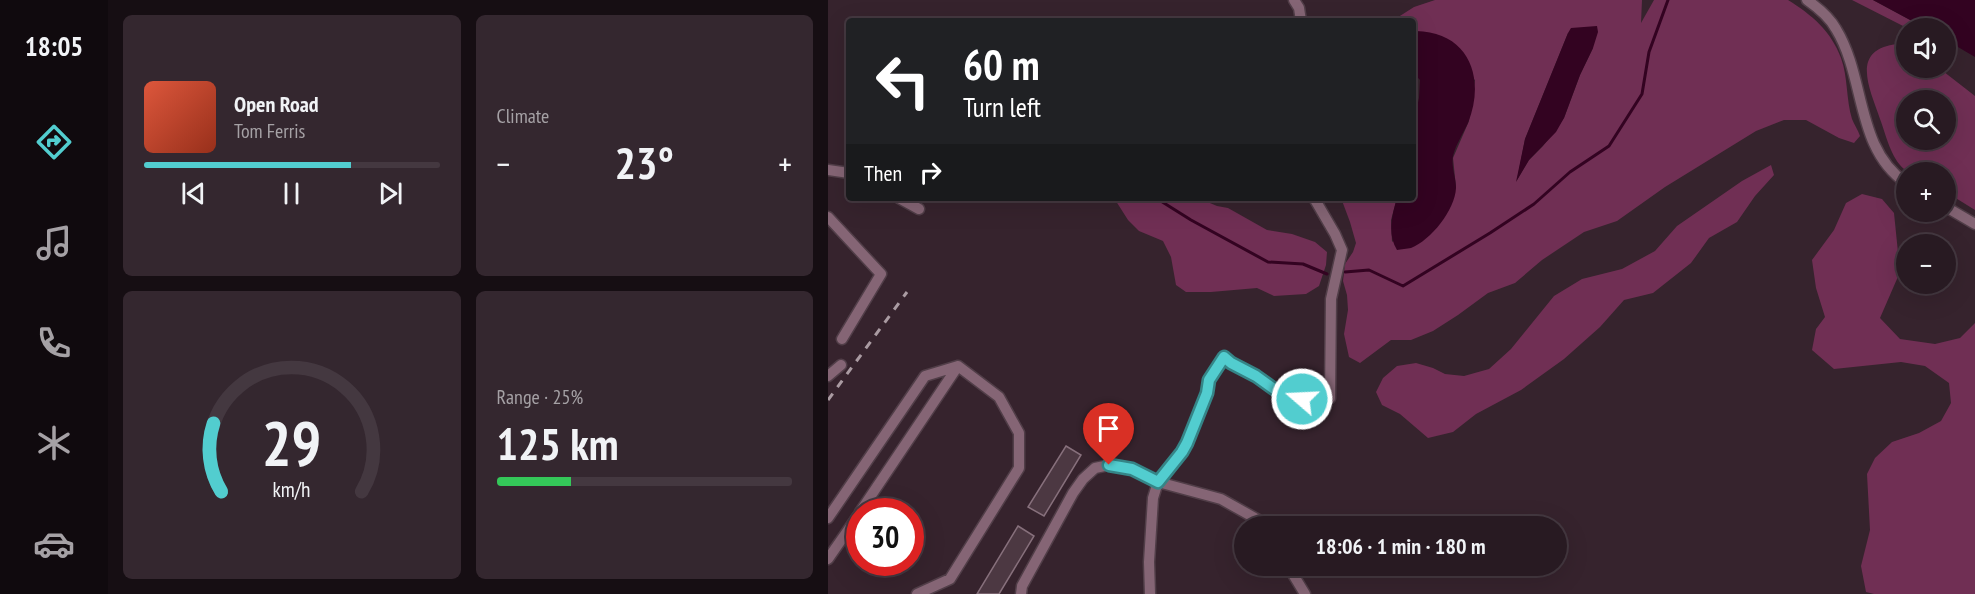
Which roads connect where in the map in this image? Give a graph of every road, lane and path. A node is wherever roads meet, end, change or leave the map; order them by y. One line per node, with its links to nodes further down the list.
1 (1294, 0): 3 (street)
2 (1807, 0): 6 (street)
3 (1301, 18)
4 (828, 170): 5 (street)
5 (846, 173)
6 (1896, 174)
7 (904, 201): 9 (street)
8 (1316, 201): 17 (street)
9 (918, 209)
10 (1956, 213): 12 (street)
11 (828, 217): 13 (street)
12 (1975, 224)
13 (842, 339)
14 (841, 365): 16 (street)
15 (958, 366): 18 (street); 20 (street); 24 (street)
16 (828, 376)
17 (1158, 482): 19 (street); 25 (street); 26 (street)
18 (869, 498)
19 (1251, 516)
20 (828, 518)
21 (846, 533): 22 (street)
22 (828, 559)
23 (1294, 576): 27 (street)
24 (917, 594)
25 (1021, 594)
26 (1150, 594)
27 (1305, 594)

